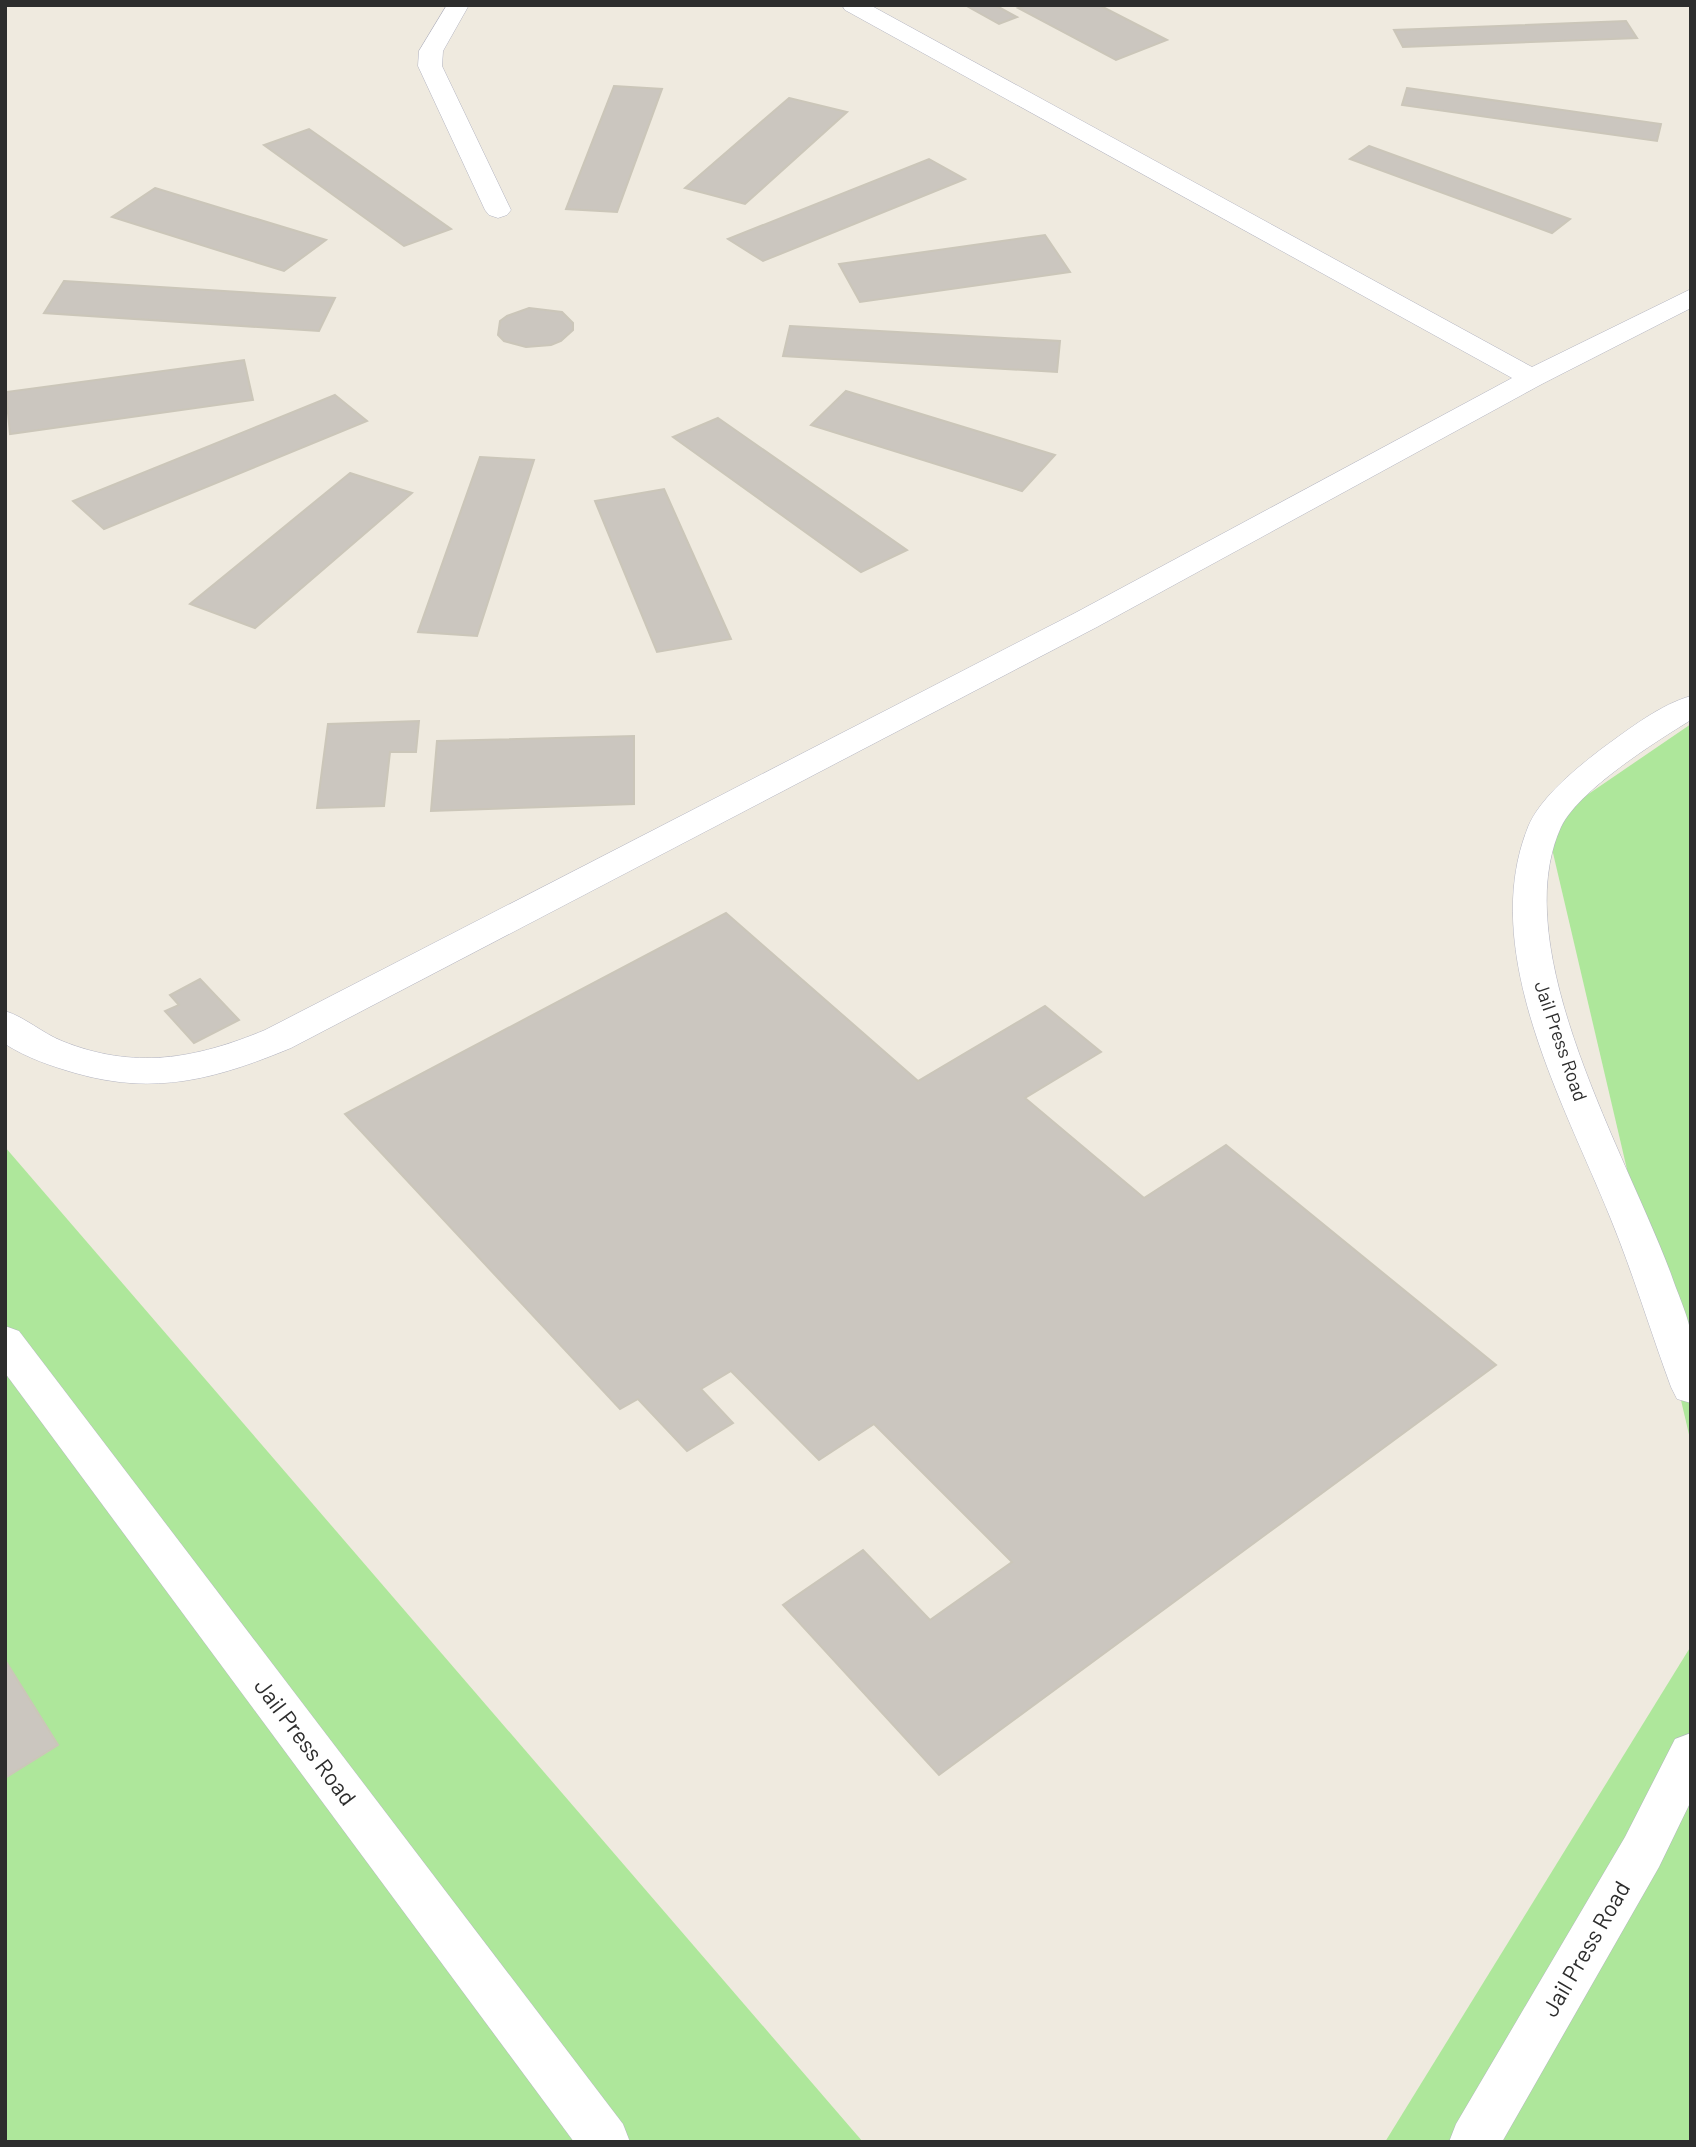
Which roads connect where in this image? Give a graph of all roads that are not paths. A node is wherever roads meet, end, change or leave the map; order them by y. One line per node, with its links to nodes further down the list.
1 (458, 5): 3 (lane)
2 (853, 5): 5 (lane)
3 (498, 210)
4 (1691, 297): 5 (lane)
5 (1532, 378): 7 (lane)
6 (1691, 706): 9 (lane, Jail Press Road)
7 (5, 1024)
8 (5, 1342): 11 (lane, Jail Press Road)
9 (1691, 1387)
10 (1691, 1753): 12 (lane, Jail Press Road)
11 (605, 2142)
12 (1474, 2142)

